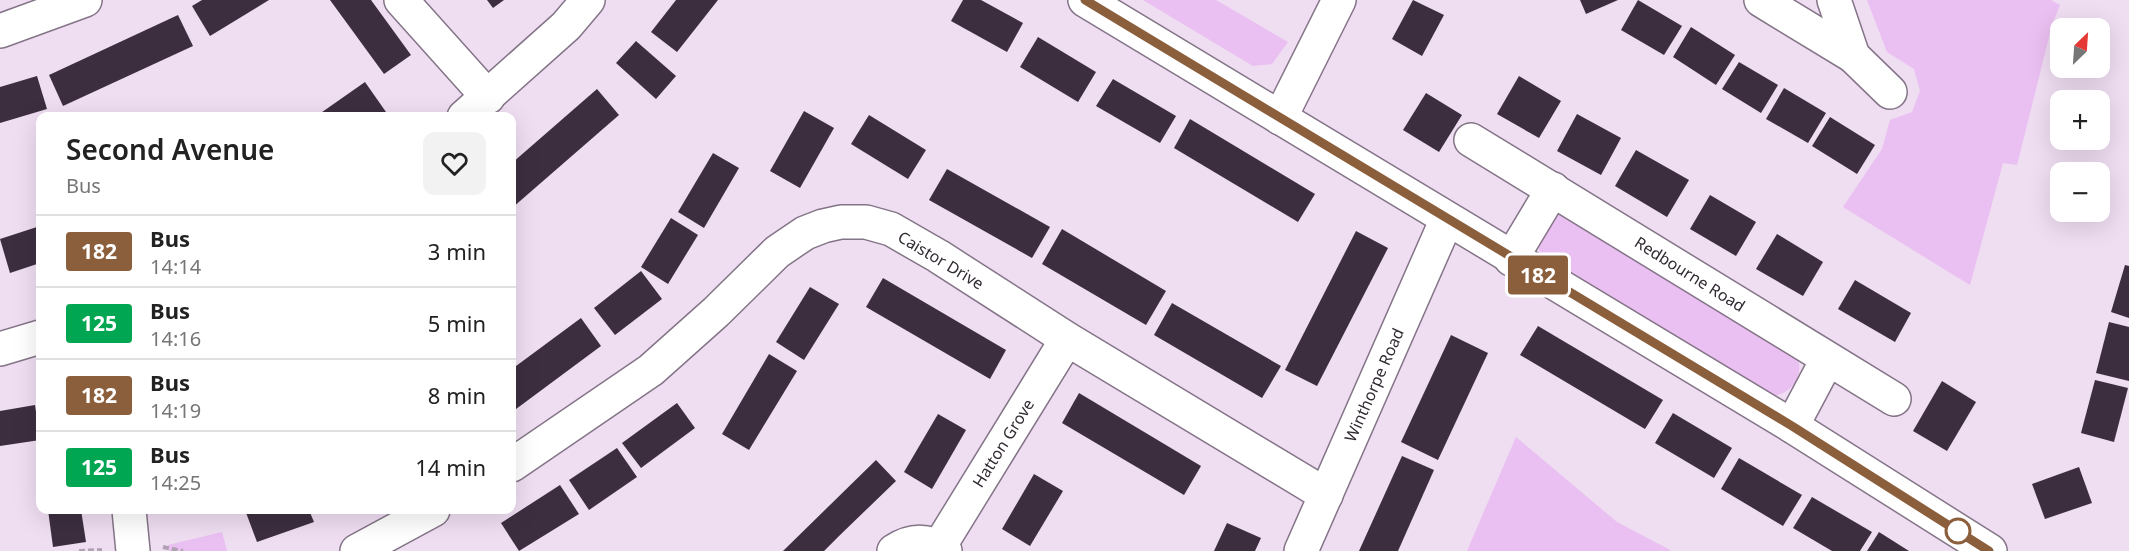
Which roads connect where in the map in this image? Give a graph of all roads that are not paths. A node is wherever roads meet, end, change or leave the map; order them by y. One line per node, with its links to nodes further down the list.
1 (85, 0): 8 (street)
2 (401, 0): 11 (street)
3 (588, 0): 11 (street)
4 (1085, 0): 12 (street)
5 (1339, 0): 12 (street)
6 (1761, 0): 9 (street)
7 (1834, 0): 9 (street)
8 (0, 30)
9 (1853, 56): 10 (street)
10 (1890, 92)
11 (476, 107)
12 (1280, 118): 15 (street)
13 (1471, 140): 14 (street, Redbourne Road)
14 (1553, 189): 16 (street); 20 (street, Redbourne Road)
15 (1447, 219): 16 (street); 24 (street, Winthorpe Road)
16 (1511, 259): 22 (street)
17 (36, 338): 19 (street)
18 (1067, 339): 23 (street, Caistor Drive); 24 (street, Caistor Drive); 28 (street, Hatton Grove)
19 (0, 349)
20 (1827, 360): 21 (street, Redbourne Road); 22 (street)
21 (1894, 399)
22 (1792, 426): 33 (street)
23 (516, 462)
24 (1326, 495): 32 (street, Winthorpe Road)
25 (129, 514): 29 (street)
26 (428, 514): 27 (street)
27 (397, 542): 30 (street)
28 (942, 549): 31 (street, Hatton Grove)
29 (133, 551)
30 (357, 551)
31 (894, 551)
32 (1300, 551)
33 (1989, 551)

